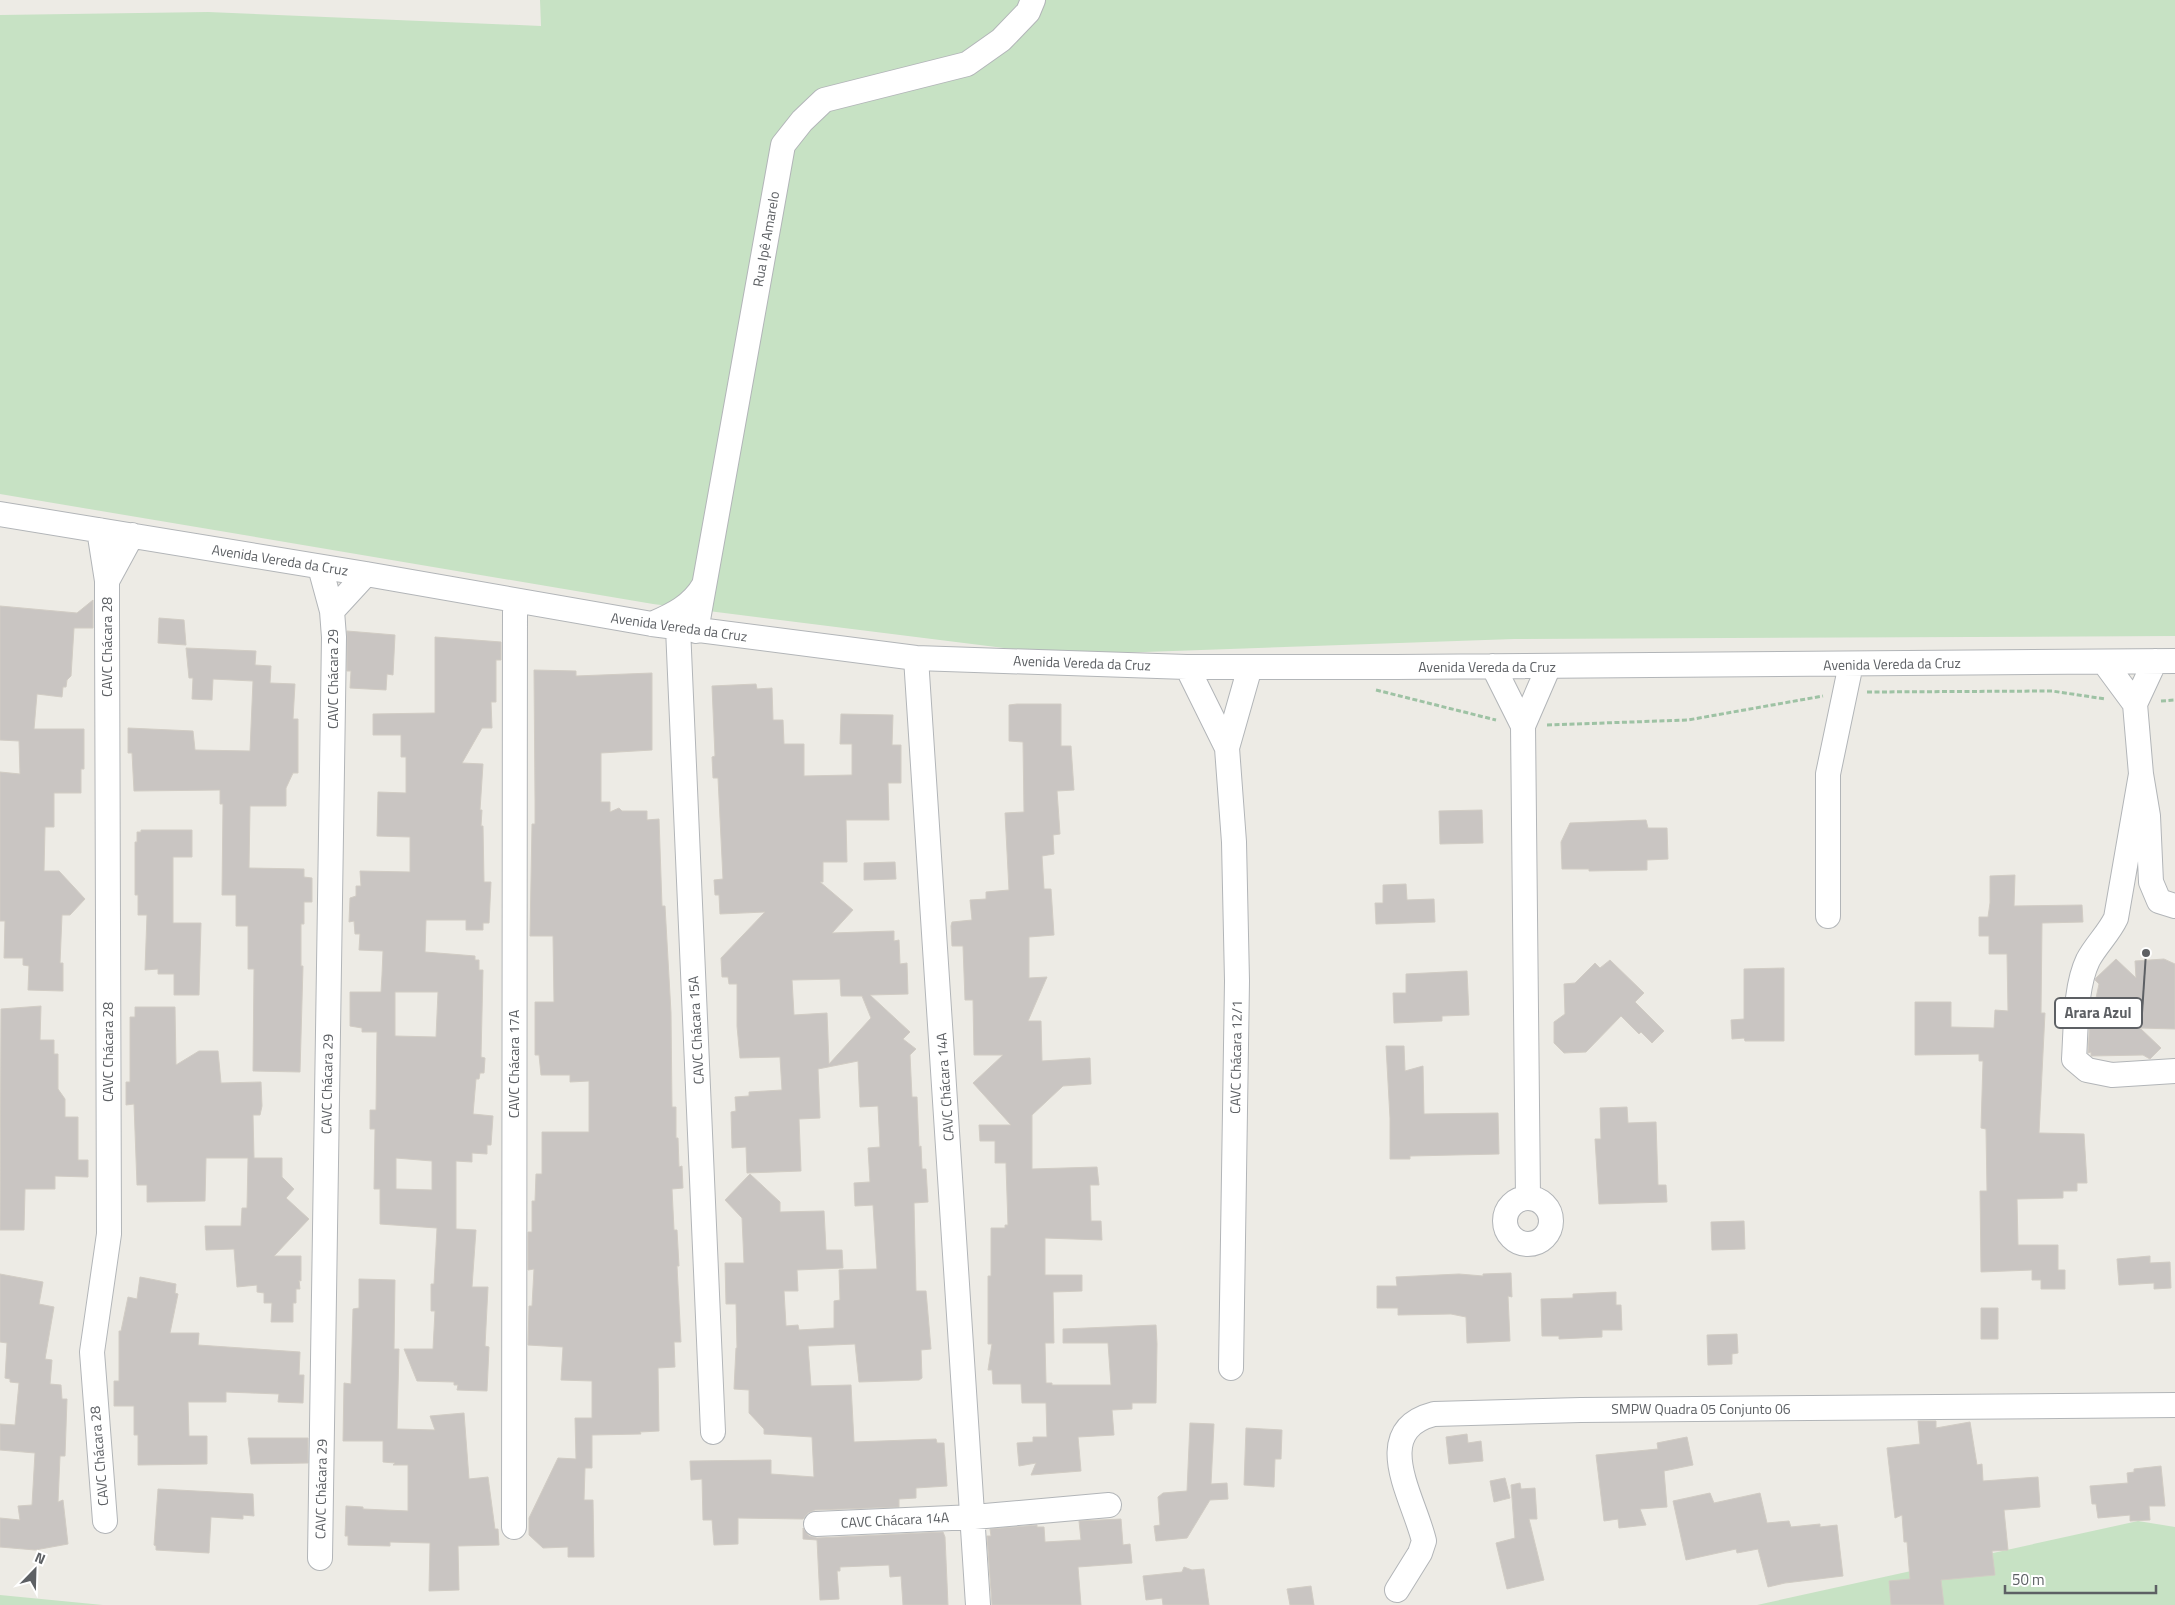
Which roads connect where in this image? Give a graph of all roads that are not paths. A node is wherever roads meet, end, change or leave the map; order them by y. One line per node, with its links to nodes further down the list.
1 (1033, 0): 8 (street, Rua Ipê Amarelo)
2 (0, 514): 3 (street, Avenida Vereda da Cruz)
3 (99, 530): 4 (street, Avenida Vereda da Cruz); 7 (street, CAVC Chácara 28)
4 (132, 535): 5 (street, Avenida Vereda da Cruz); 7 (street, CAVC Chácara 28)
5 (320, 567): 6 (street, Avenida Vereda da Cruz); 10 (street, CAVC Chácara 29)
6 (366, 574): 9 (street, Avenida Vereda da Cruz); 10 (street, CAVC Chácara 29)
7 (107, 581): 35 (street, CAVC Chácara 28)
8 (703, 593): 11 (street); 12 (street, Rua Ipê Amarelo); 13 (street)
9 (514, 601): 11 (street, Avenida Vereda da Cruz); 37 (street, CAVC Chácara 17A)
10 (332, 610): 38 (street, CAVC Chácara 29)
11 (652, 624): 12 (street, Avenida Vereda da Cruz)
12 (687, 629): 13 (street, Avenida Vereda da Cruz); 32 (street, CAVC Chácara 15A)
13 (734, 636): 14 (street, Avenida Vereda da Cruz)
14 (916, 658): 20 (street, Avenida Vereda da Cruz); 34 (street, CAVC Chácara 14A)
15 (2165, 661): 16 (street, Avenida Vereda da Cruz); 22 (street)
16 (2104, 662): 17 (street, Avenida Vereda da Cruz); 22 (street)
17 (1851, 664): 19 (street, Avenida Vereda da Cruz); 27 (street)
18 (1493, 666): 19 (street, Avenida Vereda da Cruz); 21 (street, Avenida Vereda da Cruz); 23 (street)
19 (1549, 666): 23 (street)
20 (1187, 667): 21 (street, Avenida Vereda da Cruz); 24 (street, CAVC Chácara 12/1)
21 (1250, 667): 24 (street, CAVC Chácara 12/1)
22 (2135, 704): 25 (street)
23 (1523, 726): 29 (street)
24 (1228, 748): 30 (street, CAVC Chácara 12/1)
25 (2140, 774): 26 (street); 28 (street)
26 (2175, 906)
27 (1828, 916)
28 (2175, 1071)
29 (1527, 1249)
30 (1231, 1368)
31 (2175, 1405): 39 (street, SMPW Quadra 05 Conjunto 06)
32 (713, 1432)
33 (1109, 1505): 34 (street, CAVC Chácara 14A)
34 (974, 1516): 36 (street, CAVC Chácara 14A); 40 (street, CAVC Chácara 14A)
35 (105, 1521)
36 (816, 1524)
37 (514, 1527)
38 (320, 1558)
39 (1397, 1590)
40 (978, 1605)

